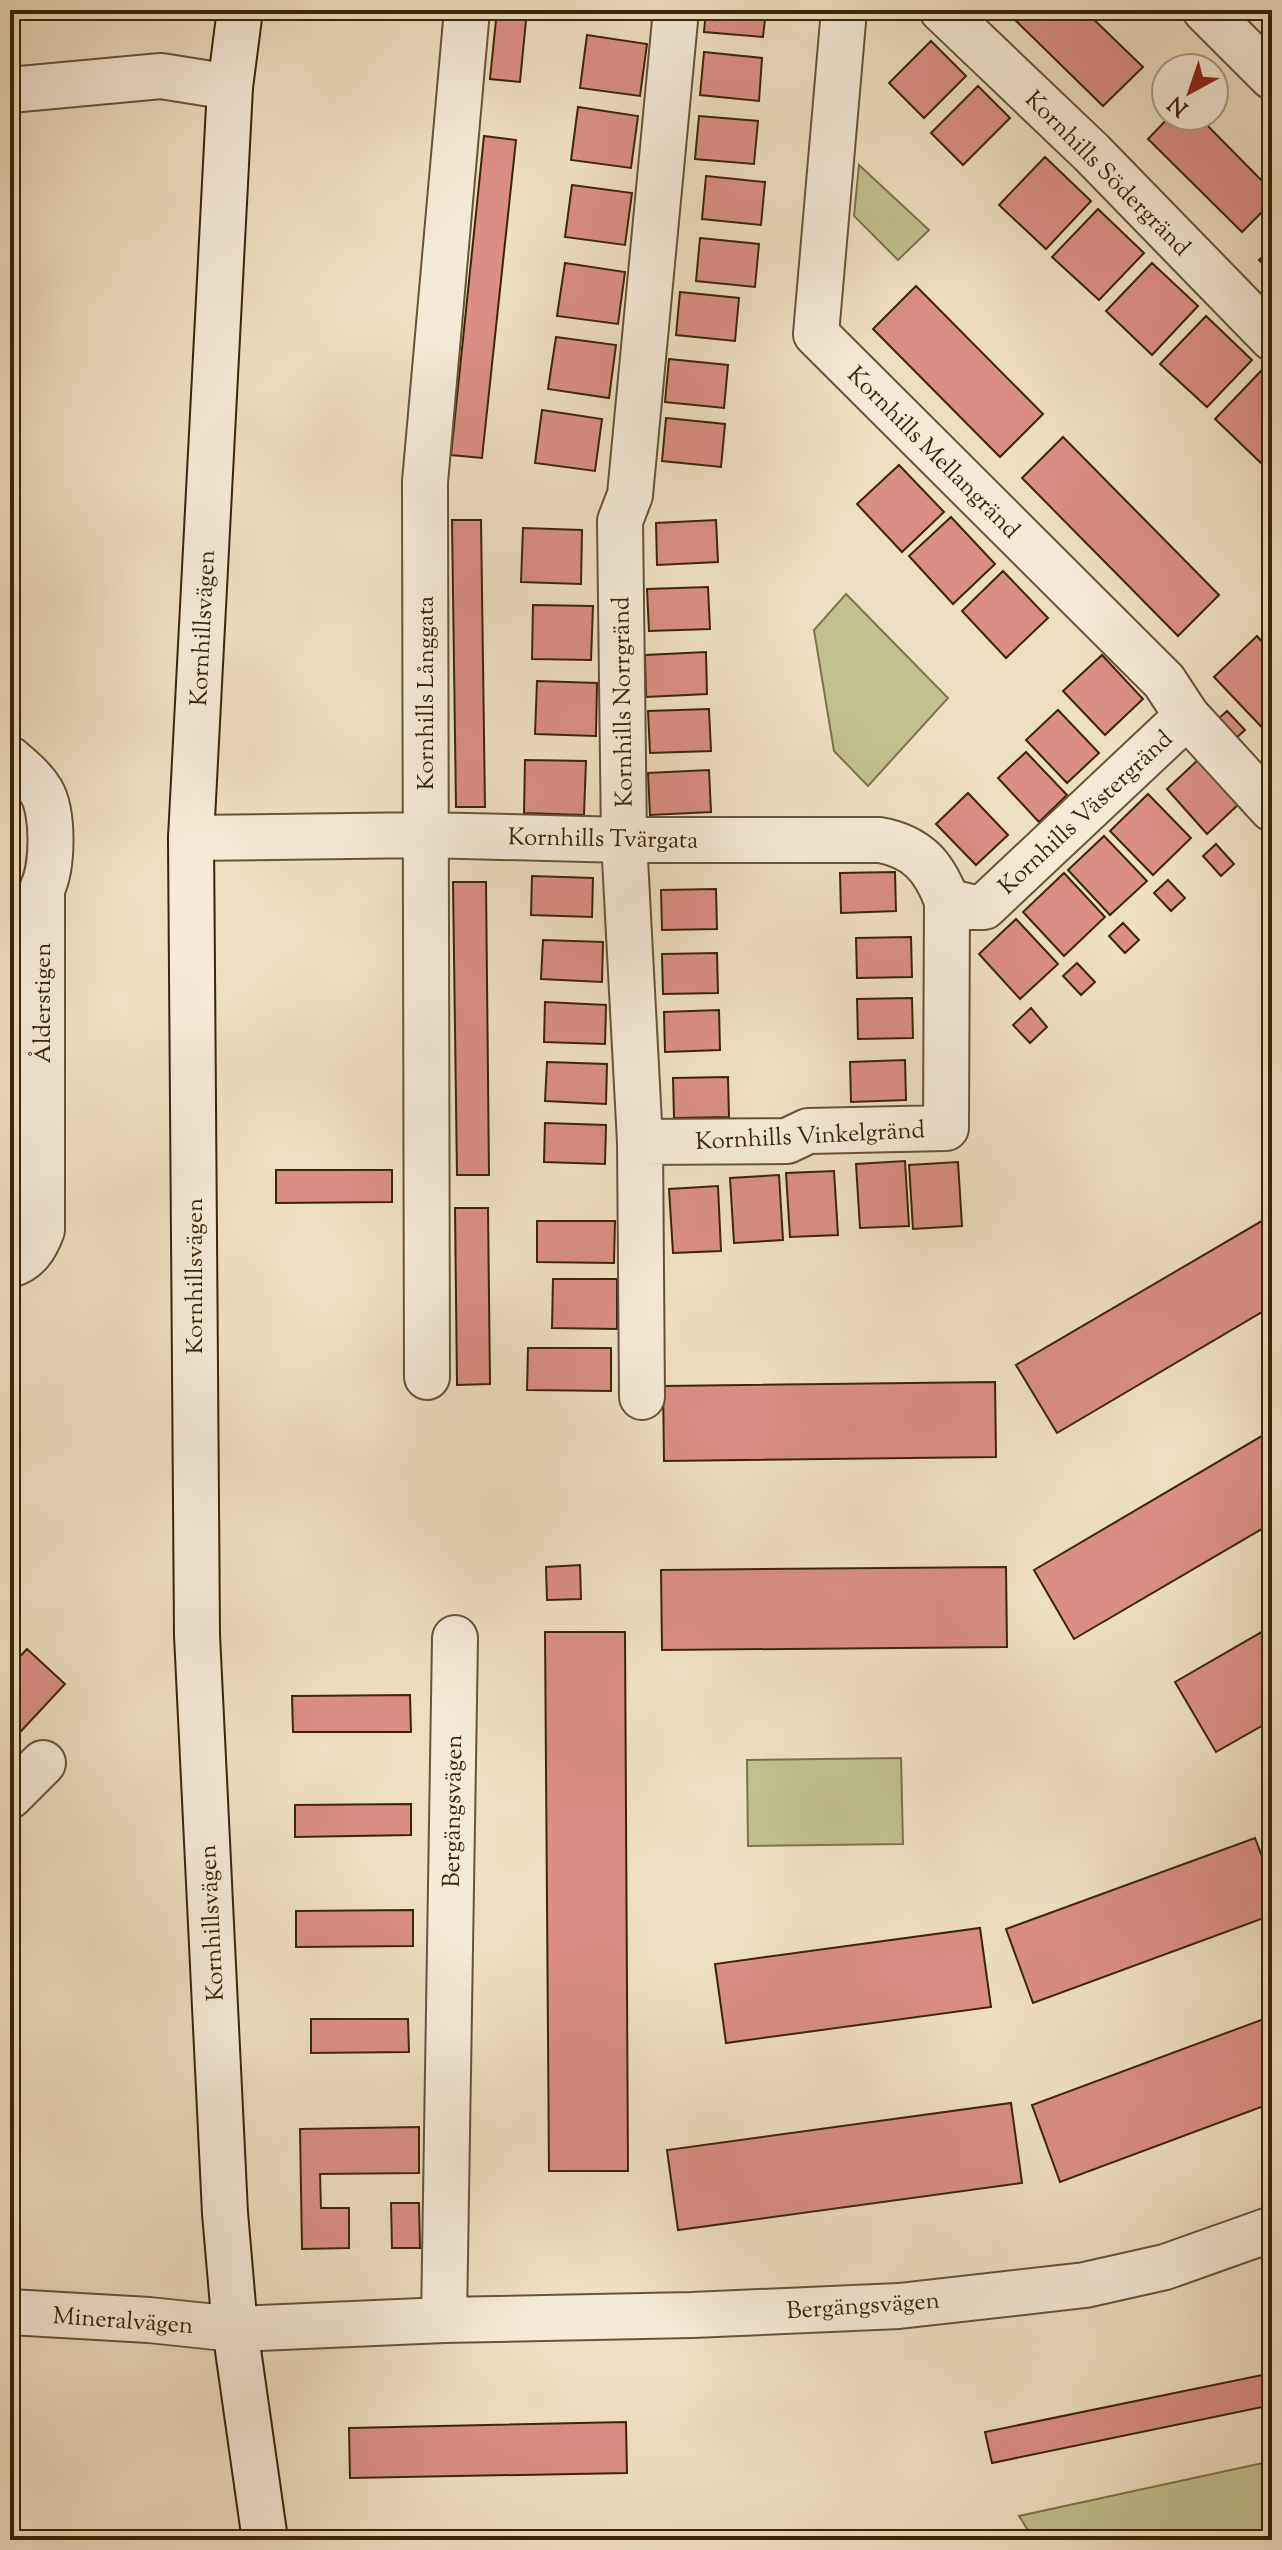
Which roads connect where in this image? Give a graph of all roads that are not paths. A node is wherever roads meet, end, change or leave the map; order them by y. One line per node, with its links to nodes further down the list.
1 (240, 10): 8 (street, Kornhillsvägen)
2 (467, 10): 14 (street, Kornhills Långgata)
3 (676, 10): 16 (street, Kornhills Norrgränd)
4 (844, 10): 11 (street, Kornhills Mellangränd)
5 (942, 10): 10 (street, Kornhills Södergränd)
6 (1205, 10): 7 (street)
7 (1272, 77)
8 (230, 87): 9 (street); 15 (street, Kornhillsvägen)
9 (10, 90)
10 (1272, 338)
11 (1187, 716): 13 (street, Kornhills Mellangränd); 17 (street, Kornhills Västergränd)
12 (10, 759): 19 (street, Ålderstigen)
13 (1272, 809)
14 (426, 835): 15 (street, Kornhills Tvärgata); 16 (street, Kornhills Tvärgata); 20 (street, Kornhills Långgata)
15 (191, 838): 28 (street, Kornhillsvägen)
16 (624, 840): 17 (street, Kornhills Tvärgata); 18 (street, Kornhills Norrgränd)
17 (966, 904): 18 (street, Kornhills Vinkelgränd)
18 (640, 1142): 21 (street, Kornhills Norrgränd)
19 (18, 1261)
20 (427, 1377)
21 (642, 1397)
22 (455, 1638): 27 (street, Bergängsvägen)
23 (43, 1763): 24 (street)
24 (10, 1796)
25 (1272, 2229): 27 (street, Bergängsvägen)
26 (10, 2312): 28 (street, Mineralvägen)
27 (444, 2320): 28 (street, Bergängsvägen)
28 (235, 2329): 29 (street, Kornhillsvägen)
29 (265, 2540)

